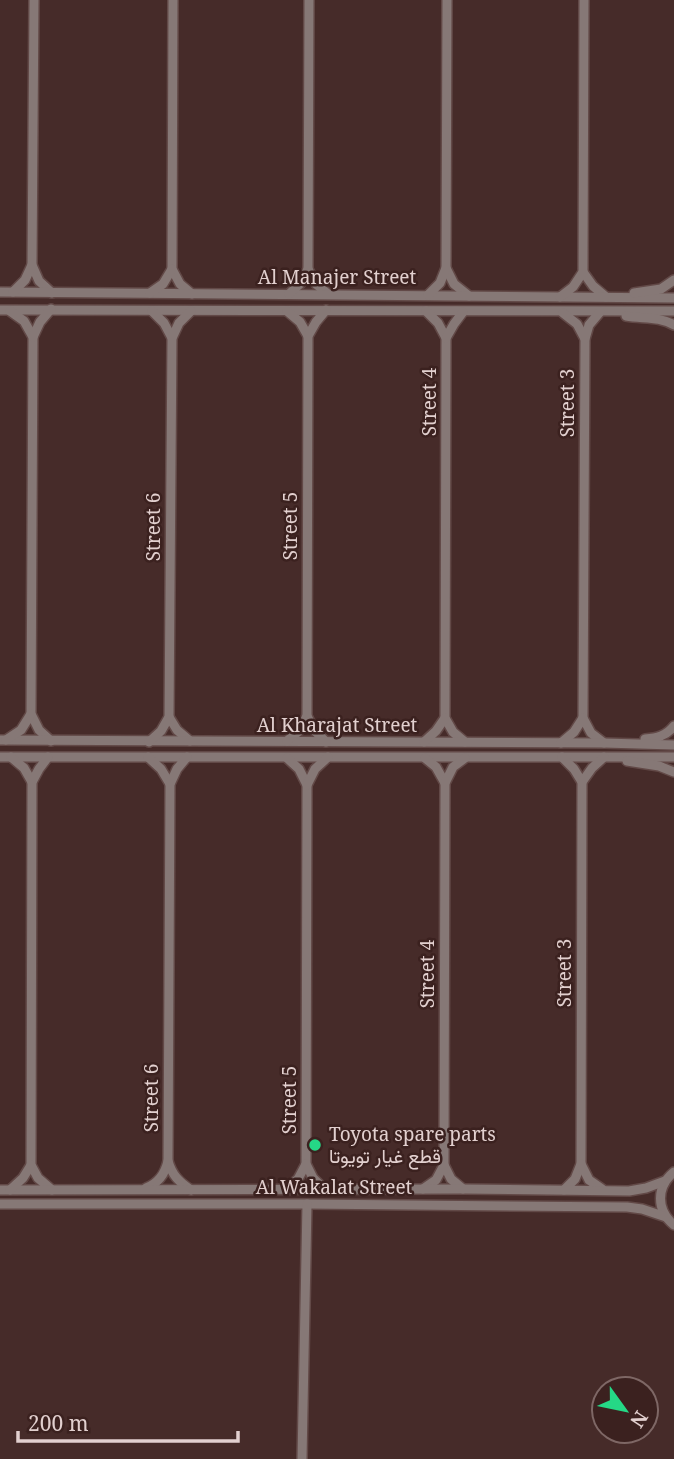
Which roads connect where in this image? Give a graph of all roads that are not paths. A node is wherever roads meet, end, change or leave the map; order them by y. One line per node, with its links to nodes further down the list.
1 (34, 0): 6 (street)
2 (173, 0): 8 (street)
3 (309, 0): 9 (street)
4 (447, 0): 7 (street)
5 (584, 0): 10 (street)
6 (32, 265): 13 (street); 14 (street)
7 (446, 268): 19 (street); 20 (street)
8 (172, 269): 15 (street); 17 (street)
9 (308, 269): 16 (street); 18 (street)
10 (583, 272): 21 (street); 23 (street)
11 (674, 280): 22 (street)
12 (0, 292): 13 (street, Al Manajer Street)
13 (13, 292): 14 (street, Al Manajer Street)
14 (54, 294): 15 (street, Al Manajer Street)
15 (149, 294): 17 (street, Al Manajer Street)
16 (289, 294): 17 (street, Al Manajer Street); 18 (street, Al Manajer Street)
17 (194, 295)
18 (329, 295): 19 (street, Al Manajer Street)
19 (428, 295): 20 (street, Al Manajer Street)
20 (469, 296): 23 (street, Al Manajer Street)
21 (606, 297): 22 (street, Al Manajer Street); 23 (street, Al Manajer Street)
22 (619, 297): 24 (street, Al Manajer Street)
23 (559, 298)
24 (674, 298)
25 (51, 309): 26 (street, Al Manajer Street); 28 (street, Al Manajer Street); 39 (street)
26 (4, 310): 39 (street)
27 (326, 310): 30 (street, Al Manajer Street); 31 (street, Al Manajer Street); 38 (street)
28 (152, 311): 29 (street, Al Manajer Street); 40 (street)
29 (191, 311): 30 (street, Al Manajer Street); 40 (street)
30 (287, 311): 38 (street)
31 (426, 311): 33 (street, Al Manajer Street); 41 (street)
32 (674, 311): 36 (street, Al Manajer Street)
33 (463, 312): 34 (street, Al Manajer Street); 41 (street)
34 (561, 312): 35 (street, Al Manajer Street); 42 (street)
35 (600, 312): 36 (street, Al Manajer Street); 42 (street, Street 3)
36 (611, 312): 37 (street)
37 (674, 325)
38 (308, 336): 44 (street, Street 5)
39 (33, 337): 43 (street)
40 (172, 338): 45 (street, Street 6)
41 (446, 338): 46 (street, Street 4)
42 (585, 339): 47 (street, Street 3)
43 (32, 714): 49 (street); 50 (street)
44 (307, 716): 53 (street); 54 (street)
45 (169, 717): 51 (street); 52 (street)
46 (445, 718): 55 (street); 56 (street)
47 (583, 719): 57 (street); 58 (street)
48 (674, 726): 59 (street)
49 (3, 740): 50 (street, Al Kharajat Street)
50 (51, 741): 52 (street, Al Kharajat Street)
51 (190, 741): 52 (street, Al Kharajat Street); 53 (street, Al Kharajat Street)
52 (149, 742)
53 (286, 742): 54 (street, Al Kharajat Street)
54 (326, 742): 55 (street, Al Kharajat Street)
55 (424, 743): 56 (street, Al Kharajat Street)
56 (466, 743): 57 (street, Al Kharajat Street)
57 (561, 743): 58 (street, Al Kharajat Street)
58 (604, 743): 59 (street, Al Kharajat Street)
59 (626, 744): 60 (street, Al Kharajat Street)
60 (674, 745)
61 (0, 757): 62 (street, Al Kharajat Street)
62 (11, 757): 63 (street, Al Kharajat Street); 75 (street)
63 (48, 757): 64 (street, Al Kharajat Street); 75 (street)
64 (148, 757): 65 (street, Al Kharajat Street); 78 (street)
65 (187, 757): 66 (street, Al Kharajat Street); 78 (street)
66 (285, 757): 67 (street, Al Kharajat Street); 79 (street)
67 (328, 757): 68 (street, Al Kharajat Street); 79 (street)
68 (424, 757): 69 (street, Al Kharajat Street); 77 (street)
69 (466, 757): 70 (street, Al Kharajat Street); 77 (street)
70 (562, 757): 71 (street, Al Kharajat Street); 76 (street)
71 (604, 757): 72 (street, Al Kharajat Street); 76 (street)
72 (616, 757): 73 (street, Al Kharajat Street); 74 (street)
73 (674, 757)
74 (674, 772)
75 (32, 782): 83 (street)
76 (582, 782): 82 (street, Street 3)
77 (445, 783): 84 (street, Street 4)
78 (170, 784): 80 (street, Street 6)
79 (307, 785): 81 (street, Street 5)
80 (168, 1161): 87 (street); 95 (street)
81 (306, 1164): 88 (street); 93 (street)
82 (582, 1164): 94 (street); 96 (street)
83 (31, 1165): 91 (street); 92 (street)
84 (444, 1166): 89 (street); 90 (street)
85 (674, 1172): 86 (street)
86 (665, 1181): 96 (street, Al Wakalat Street); 99 (street)
87 (143, 1189): 92 (street, Al Wakalat Street); 95 (street, Al Wakalat Street)
88 (286, 1189): 93 (street, Al Wakalat Street); 95 (street, Al Wakalat Street)
89 (423, 1189): 90 (street, Al Wakalat Street); 93 (street, Al Wakalat Street)
90 (463, 1189): 94 (street, Al Wakalat Street)
91 (5, 1190): 92 (street, Al Wakalat Street)
92 (52, 1190)
93 (325, 1190)
94 (564, 1190): 96 (street, Al Wakalat Street)
95 (192, 1191)
96 (603, 1191)
97 (307, 1204): 98 (street, Al Wakalat Street); 99 (street, Al Wakalat Street); 101 (street)
98 (0, 1205)
99 (666, 1217): 100 (street)
100 (674, 1225)
101 (302, 1459)

